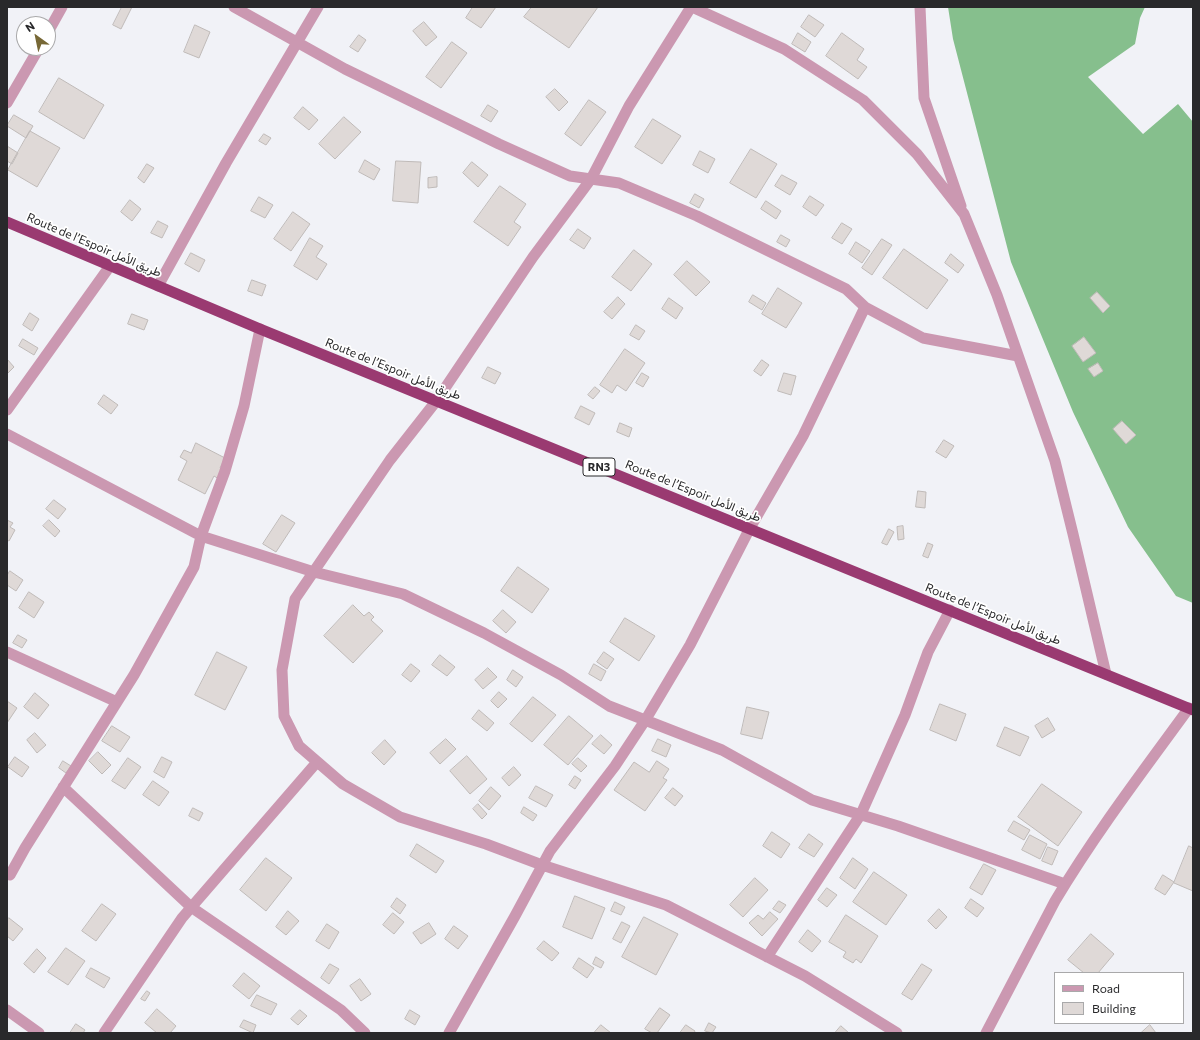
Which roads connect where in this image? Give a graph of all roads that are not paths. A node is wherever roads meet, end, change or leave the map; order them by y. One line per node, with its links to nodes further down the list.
1 (62, 7): 6 (street)
2 (234, 7): 7 (street)
3 (318, 7): 7 (street)
4 (691, 7): 10 (street); 11 (street)
5 (920, 7): 11 (street)
6 (56, 18)
7 (297, 42): 10 (street); 14 (street)
8 (34, 56): 9 (street)
9 (7, 103)
10 (590, 179): 15 (street); 18 (street)
11 (964, 214): 17 (street)
12 (7, 222): 13 (highway, Route de l’Espoir طريق الأمل / RN3)
13 (110, 266): 14 (highway, Route de l’Espoir طريق الأمل / RN3); 19 (street)
14 (158, 286): 16 (highway, Route de l’Espoir طريق الأمل / RN3)
15 (865, 307): 17 (street); 21 (street)
16 (260, 329): 18 (highway, Route de l’Espoir طريق الأمل / RN3); 22 (street)
17 (1018, 356): 26 (street)
18 (437, 400): 21 (highway, Route de l’Espoir طريق الأمل / RN3); 23 (street)
19 (7, 410)
20 (7, 434): 22 (street)
21 (750, 528): 24 (highway, Route de l’Espoir طريق الأمل / RN3); 29 (street)
22 (200, 536): 23 (street); 27 (street)
23 (314, 572): 29 (street); 30 (street)
24 (950, 610): 26 (highway, Route de l’Espoir طريق الأمل / RN3); 32 (street)
25 (7, 652): 27 (street)
26 (1106, 674): 28 (highway, Route de l’Espoir طريق الأمل / RN3)
27 (117, 702): 31 (street)
28 (1191, 709): 35 (street)
29 (646, 719): 32 (street); 33 (street)
30 (317, 762): 33 (street); 36 (street)
31 (63, 787): 34 (street); 36 (street)
32 (860, 814): 35 (street); 37 (street)
33 (542, 865): 37 (street); 42 (street)
34 (7, 873)
35 (1065, 884): 44 (street)
36 (191, 907): 40 (street); 41 (street)
37 (767, 957): 43 (street)
38 (7, 1010): 39 (street)
39 (39, 1033)
40 (104, 1033)
41 (365, 1033)
42 (449, 1033)
43 (897, 1033)
44 (986, 1033)

